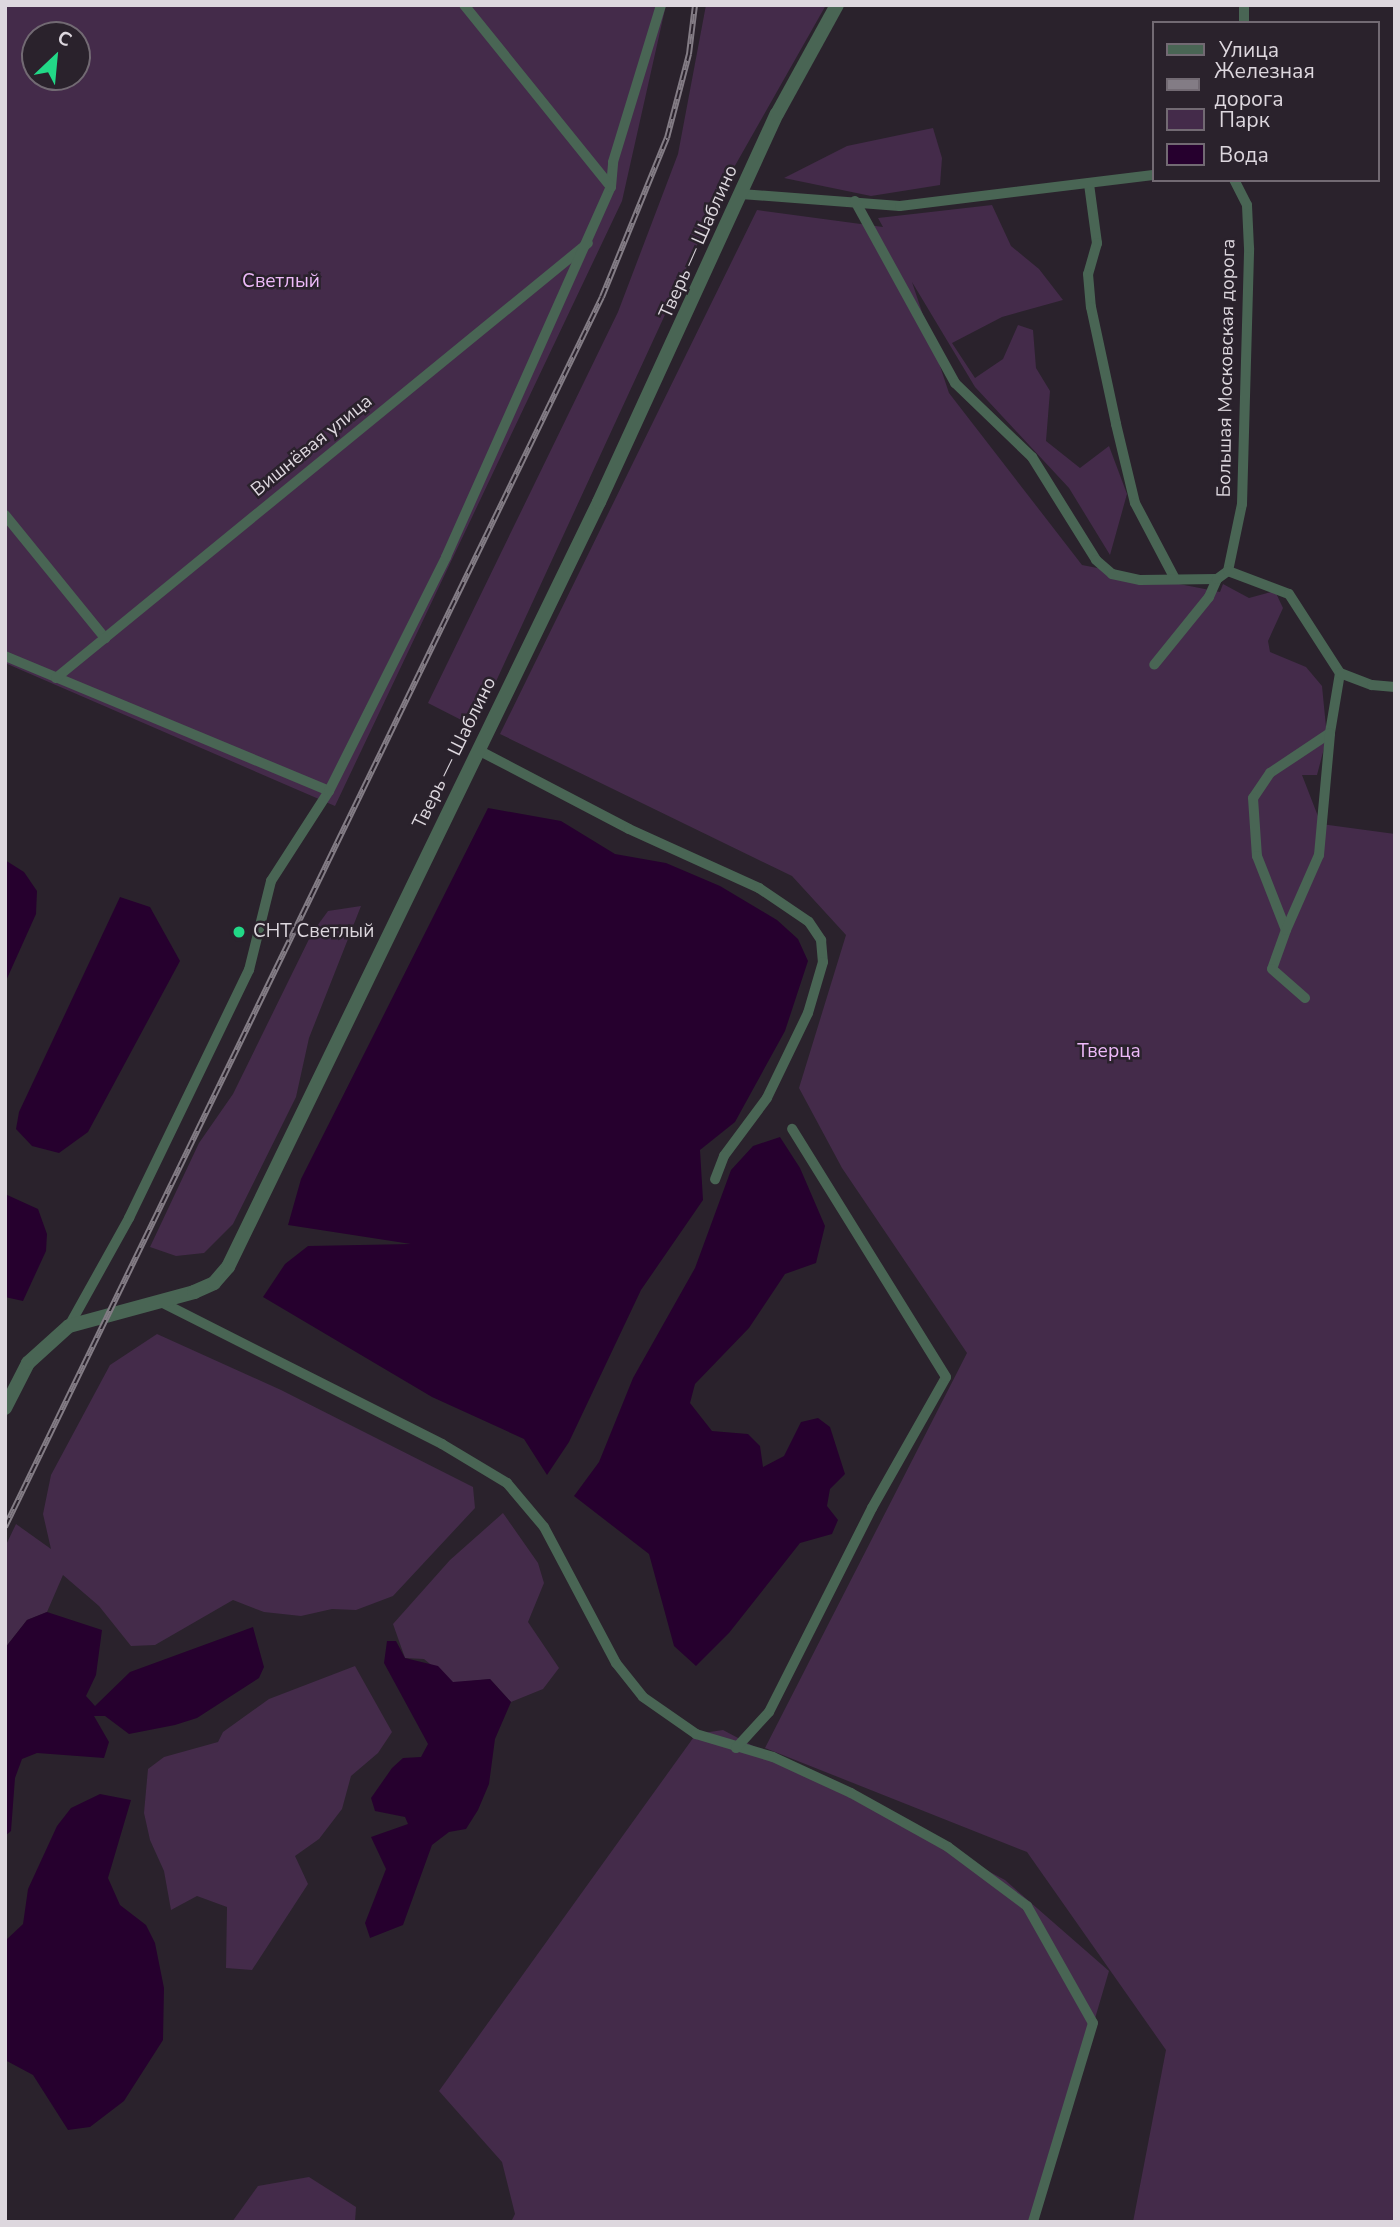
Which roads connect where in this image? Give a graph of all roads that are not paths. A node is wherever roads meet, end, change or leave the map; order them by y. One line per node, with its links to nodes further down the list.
1 (464, 5): 8 (street)
2 (661, 5): 8 (street)
3 (837, 5): 9 (street, Тверь — Шаблино)
4 (1152, 176): 7 (street)
5 (1235, 182): 11 (street, Большая Московская дорога)
6 (1246, 182): 11 (street, Большая Московская дорога)
7 (1089, 184): 10 (street); 15 (street)
8 (611, 187): 12 (street)
9 (741, 194): 10 (street); 24 (street, Тверь — Шаблино)
10 (855, 201): 15 (street)
11 (1247, 205): 14 (street, Большая Московская дорога)
12 (590, 242): 17 (street, Вишнёвая улица); 25 (street)
13 (5, 515): 17 (street)
14 (1228, 571): 16 (street); 20 (street)
15 (1175, 579): 16 (street)
16 (1217, 579): 19 (street)
17 (105, 638): 21 (street, Вишнёвая улица)
18 (5, 656): 21 (street)
19 (1154, 666)
20 (1340, 673): 22 (street); 23 (street)
21 (56, 678): 25 (street)
22 (1395, 687)
23 (1330, 733): 26 (street); 26 (street)
24 (478, 750): 29 (street); 30 (street, Тверь — Шаблино)
25 (329, 791): 31 (street)
26 (1286, 930): 27 (street)
27 (1305, 998)
28 (792, 1129): 33 (street)
29 (715, 1179)
30 (161, 1302): 31 (street, Тверь — Шаблино); 33 (street)
31 (69, 1326): 32 (street, Тверь — Шаблино)
32 (5, 1408)
33 (736, 1748): 34 (street)
34 (1033, 2222)

